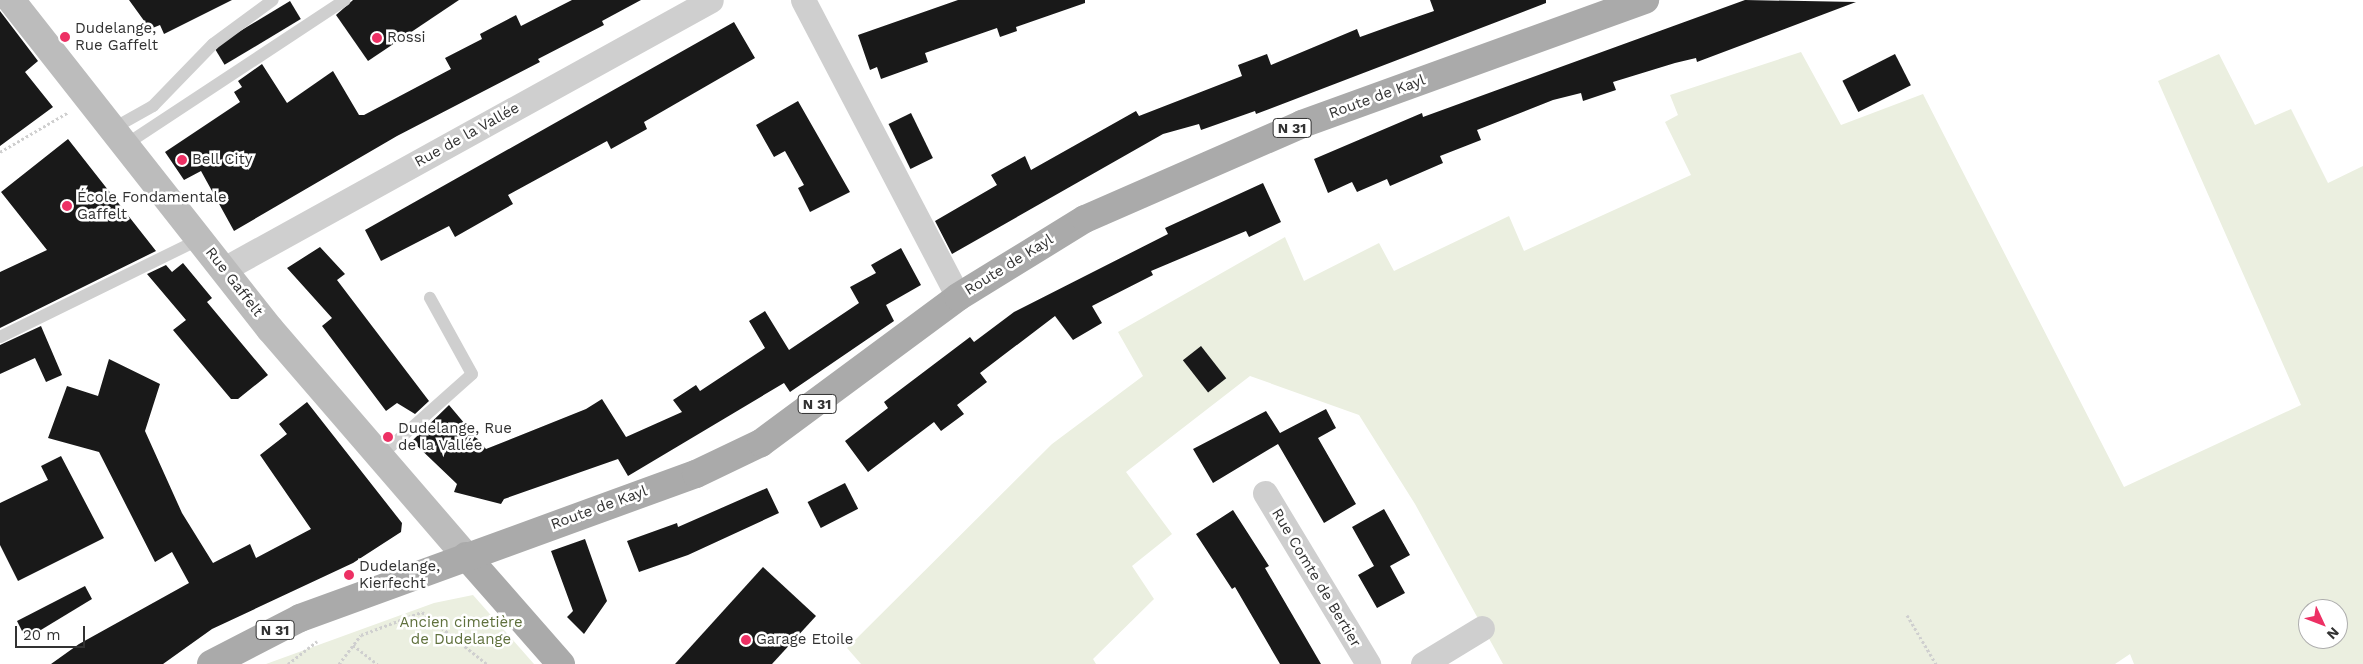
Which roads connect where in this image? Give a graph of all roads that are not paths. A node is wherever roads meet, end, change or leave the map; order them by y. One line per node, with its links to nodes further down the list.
1 (11, 0): 7 (main road, Rue Gaffelt)
2 (273, 0): 7 (lane)
3 (345, 0): 7 (lane)
4 (711, 0): 9 (street, Rue de la Vallée)
5 (803, 0): 10 (street, Route de Kayl)
6 (1645, 0): 10 (main road, Route de Kayl / N 31)
7 (119, 137): 8 (main road, Rue Gaffelt)
8 (200, 239): 9 (main road, Rue Gaffelt); 12 (lane)
9 (224, 269): 13 (main road, Rue Gaffelt)
10 (958, 297): 15 (main road, Route de Kayl / N 31)
11 (430, 298): 13 (lane)
12 (0, 337)
13 (380, 456): 15 (main road, Rue Gaffelt)
14 (1265, 493): 19 (street, Rue Comte de Bertier)
15 (466, 556): 17 (main road, Route de Kayl / N 31); 18 (main road)
16 (1482, 628): 20 (street)
17 (211, 664)
18 (561, 664)
19 (1368, 664)
20 (1423, 664)

